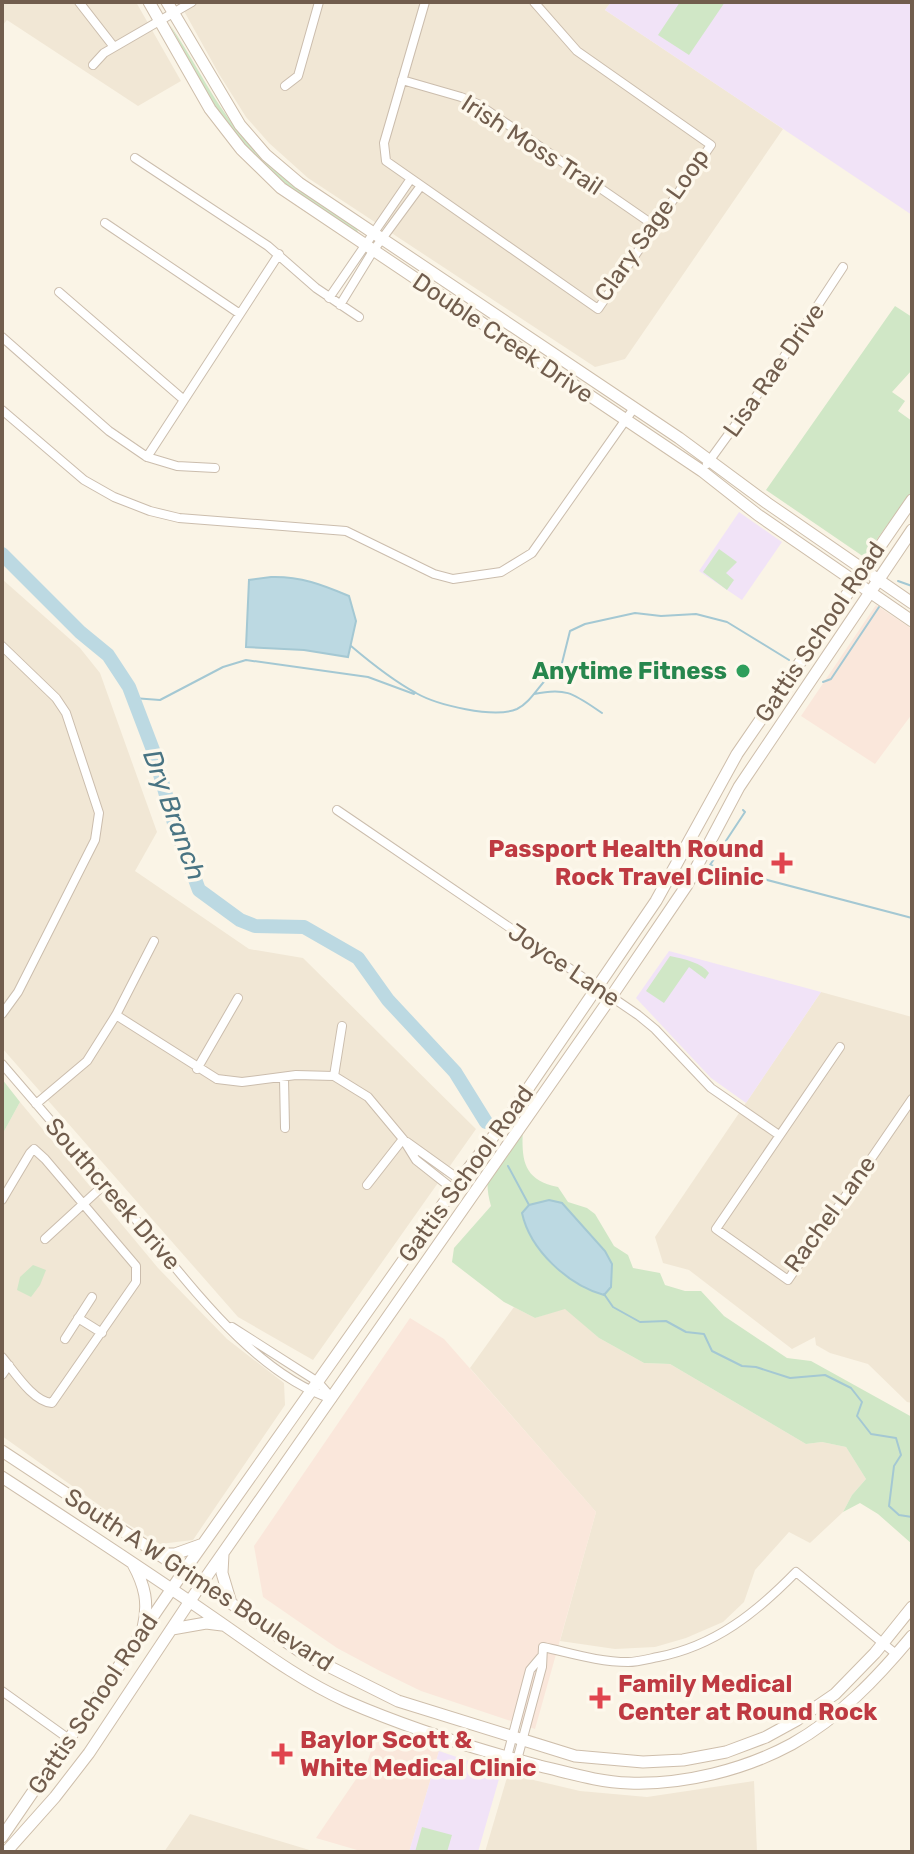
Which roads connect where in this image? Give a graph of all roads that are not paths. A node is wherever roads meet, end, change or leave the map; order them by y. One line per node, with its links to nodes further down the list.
1 (79, 2): 10 (street)
2 (149, 2): 9 (main road, Double Creek Drive)
3 (167, 2): 8 (main road, Double Creek Drive)
4 (192, 2): 8 (street)
5 (319, 2): 13 (street)
6 (425, 2): 12 (street, Clary Sage Loop)
7 (534, 2): 18 (street, Clary Sage Loop)
8 (174, 14): 9 (street); 19 (main road, Double Creek Drive)
9 (160, 21): 10 (street); 20 (main road, Double Creek Drive)
10 (114, 47): 11 (street)
11 (93, 65)
12 (402, 80): 15 (street, Clary Sage Loop); 18 (street, Irish Moss Trail)
13 (285, 86)
14 (135, 158): 21 (street)
15 (410, 180): 16 (street, Clary Sage Loop); 19 (street)
16 (420, 187): 18 (street, Clary Sage Loop); 19 (street)
17 (105, 223): 28 (street)
18 (655, 226)
19 (377, 237): 20 (street); 32 (main road, Double Creek Drive)
20 (369, 248): 23 (street); 24 (street); 34 (main road, Double Creek Drive)
21 (279, 254): 26 (street); 28 (street)
22 (843, 267): 36 (street, Lisa Rae Drive)
23 (343, 277): 24 (street); 26 (street)
24 (353, 283): 27 (street)
25 (59, 292): 31 (street)
26 (329, 298): 27 (street)
27 (340, 305): 29 (street)
28 (240, 314): 31 (street)
29 (359, 317)
30 (2, 337): 35 (street)
31 (184, 400): 35 (street)
32 (634, 408): 34 (street); 36 (main road, Double Creek Drive)
33 (2, 410): 34 (street)
34 (625, 420): 38 (main road, Double Creek Drive)
35 (147, 457): 37 (street)
36 (711, 460): 38 (street, Lisa Rae Drive); 41 (main road, Double Creek Drive)
37 (215, 468)
38 (702, 471): 43 (main road, Double Creek Drive)
39 (912, 500): 41 (main road, Gattis School Road)
40 (912, 530): 42 (main road, Gattis School Road)
41 (863, 569): 42 (main road, Double Creek Drive); 43 (main road, Gattis School Road)
42 (878, 579): 44 (main road, Gattis School Road); 45 (main road, Double Creek Drive)
43 (856, 581): 44 (main road, Double Creek Drive); 50 (main road, Gattis School Road)
44 (870, 591): 46 (main road, Double Creek Drive); 51 (main road, Gattis School Road)
45 (912, 603)
46 (912, 621)
47 (2, 646): 53 (street)
48 (337, 810): 50 (street, Joyce Lane)
49 (154, 941): 54 (street)
50 (596, 988): 51 (street, Joyce Lane); 68 (main road, Gattis School Road)
51 (611, 997): 64 (street, Joyce Lane); 72 (main road, Gattis School Road)
52 (238, 998): 58 (street)
53 (2, 1014)
54 (116, 1015): 58 (street); 62 (street)
55 (342, 1026): 59 (street)
56 (840, 1047): 64 (street, Rachel Lane)
57 (2, 1064): 62 (street, Southcreek Drive)
58 (197, 1069): 60 (street)
59 (334, 1076): 60 (street); 65 (street)
60 (284, 1078): 63 (street)
61 (912, 1099): 64 (street, Rachel Lane)
62 (36, 1104): 66 (street, Southcreek Drive)
63 (285, 1128)
64 (779, 1135)
65 (403, 1139): 67 (street); 68 (street)
66 (105, 1184): 70 (street); 80 (street, Southcreek Drive)
67 (367, 1185)
68 (457, 1185): 72 (main road); 80 (main road, Gattis School Road)
69 (2, 1200): 70 (street)
70 (82, 1204): 71 (street); 75 (street)
71 (45, 1239)
72 (427, 1262): 81 (main road, Gattis School Road)
73 (92, 1297): 74 (street)
74 (78, 1318): 75 (street); 76 (street)
75 (102, 1333): 78 (street)
76 (65, 1339)
77 (2, 1357): 78 (street)
78 (9, 1365): 79 (street)
79 (2, 1375)
80 (315, 1387): 81 (street, Southcreek Drive); 84 (main road, Gattis School Road)
81 (332, 1399): 86 (main road, Gattis School Road)
82 (2, 1451): 85 (main road, South A W Grimes Boulevard)
83 (2, 1477): 87 (main road, South A W Grimes Boulevard)
84 (203, 1543): 85 (main road); 88 (main road, Gattis School Road)
85 (158, 1554): 88 (main road, South A W Grimes Boulevard)
86 (223, 1554): 89 (main road, Gattis School Road); 92 (main road)
87 (133, 1563): 90 (main road, South A W Grimes Boulevard); 96 (main road)
88 (184, 1571): 89 (main road, South A W Grimes Boulevard); 90 (main road, Gattis School Road)
89 (202, 1583): 91 (main road, Gattis School Road); 92 (main road, South A W Grimes Boulevard)
90 (172, 1589): 91 (main road, South A W Grimes Boulevard); 96 (main road, Gattis School Road)
91 (190, 1602): 94 (main road, South A W Grimes Boulevard); 95 (main road, Gattis School Road)
92 (231, 1604): 101 (main road, South A W Grimes Boulevard)
93 (912, 1607): 98 (main road, South A W Grimes Boulevard)
94 (224, 1625): 95 (main road); 103 (main road, South A W Grimes Boulevard)
95 (172, 1629): 105 (main road, Gattis School Road)
96 (142, 1633): 102 (main road, Gattis School Road)
97 (912, 1636): 99 (main road, South A W Grimes Boulevard)
98 (882, 1643): 99 (street); 101 (main road, South A W Grimes Boulevard); 101 (street)
99 (896, 1654): 103 (main road, South A W Grimes Boulevard)
100 (2, 1691): 102 (street)
101 (518, 1738): 103 (street)
102 (69, 1739): 104 (main road, Gattis School Road)
103 (512, 1758)
104 (2, 1837)
105 (6, 1852)

